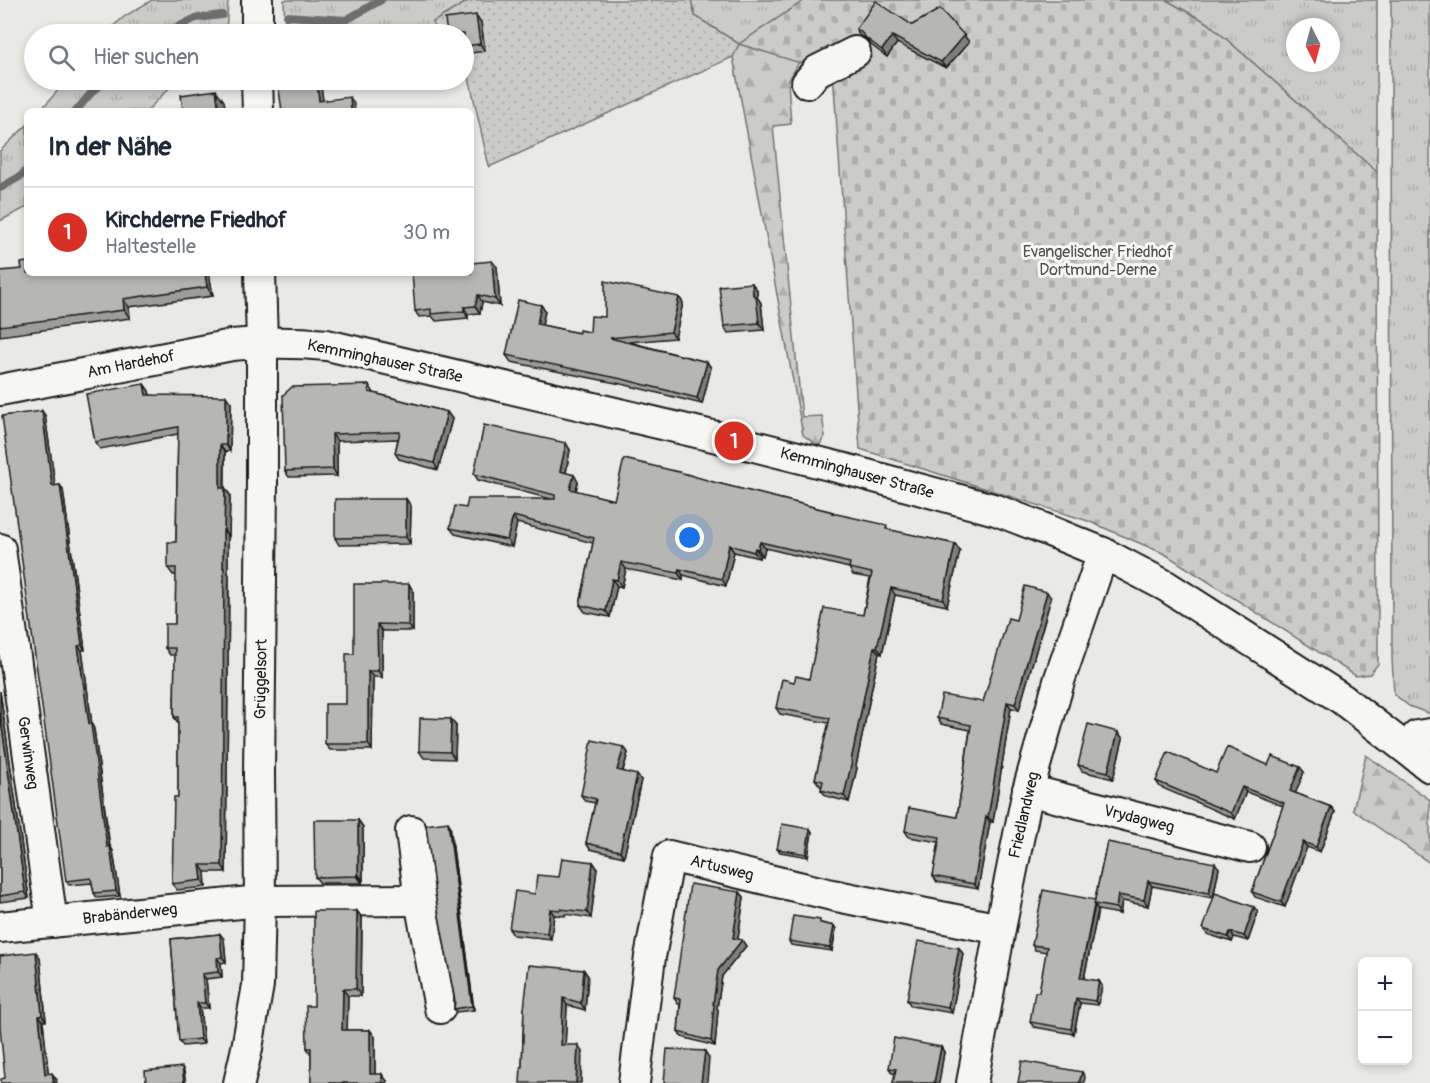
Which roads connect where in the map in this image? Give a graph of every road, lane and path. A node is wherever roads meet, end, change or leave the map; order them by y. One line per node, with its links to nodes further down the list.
1 (257, 0): 2 (street)
2 (257, 24)
3 (855, 52): 4 (street)
4 (807, 83)
5 (257, 90): 6 (street)
6 (258, 108)
7 (260, 276): 8 (street, Grüggelsort)
8 (262, 342): 9 (street, Am Hardehof); 11 (street, Kemminghauser Straße); 19 (street, Grüggelsort)
9 (0, 390)
10 (0, 549): 20 (street, Gerwinweg)
11 (1103, 554): 12 (street, Kemminghauser Straße); 15 (street, Friedlandweg)
12 (1342, 699): 13 (street, Kemminghauser Straße); 14 (street, Kemminghauser Straße)
13 (1426, 738)
14 (1430, 767)
15 (1028, 790): 17 (street, Vrydagweg); 22 (street, Friedlandweg)
16 (411, 831): 18 (street)
17 (1250, 847)
18 (420, 900): 19 (street, Brabänderweg); 23 (street)
19 (260, 901): 20 (street, Brabänderweg); 24 (street, Grüggelsort)
20 (52, 922): 21 (street, Brabänderweg)
21 (0, 927)
22 (1000, 929): 25 (street, Artusweg); 26 (street, Friedlandweg)
23 (440, 1008)
24 (238, 1083)
25 (634, 1083)
26 (972, 1083)

